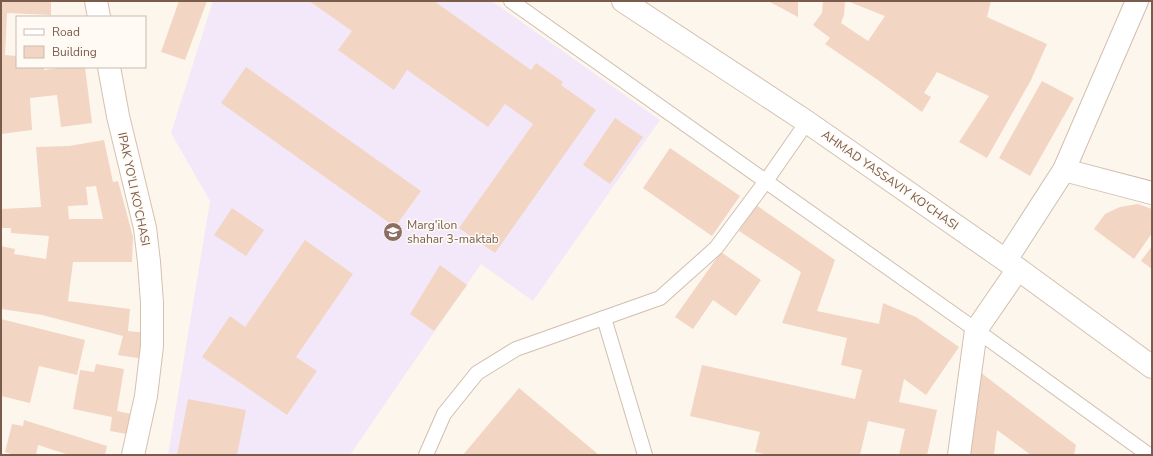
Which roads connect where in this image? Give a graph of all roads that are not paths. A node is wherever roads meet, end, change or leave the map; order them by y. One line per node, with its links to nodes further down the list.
1 (96, 1): 5 (street)
2 (511, 1): 9 (lane)
3 (623, 1): 7 (street, AHMAD YASSAVIY KO'CHASI)
4 (1137, 1): 8 (street)
5 (99, 16)
6 (109, 68): 15 (street, IPAK YO'LI KO'CHASI)
7 (807, 122): 9 (lane); 11 (street, AHMAD YASSAVIY KO'CHASI)
8 (1064, 170): 10 (street); 11 (street)
9 (766, 181): 12 (lane); 13 (lane)
10 (1152, 193)
11 (1012, 264): 13 (street); 14 (street, AHMAD YASSAVIY KO'CHASI)
12 (604, 318): 16 (lane); 17 (lane)
13 (976, 330): 18 (street); 19 (lane)
14 (1152, 367)
15 (133, 455)
16 (426, 455)
17 (645, 455)
18 (959, 455)
19 (1149, 455)

